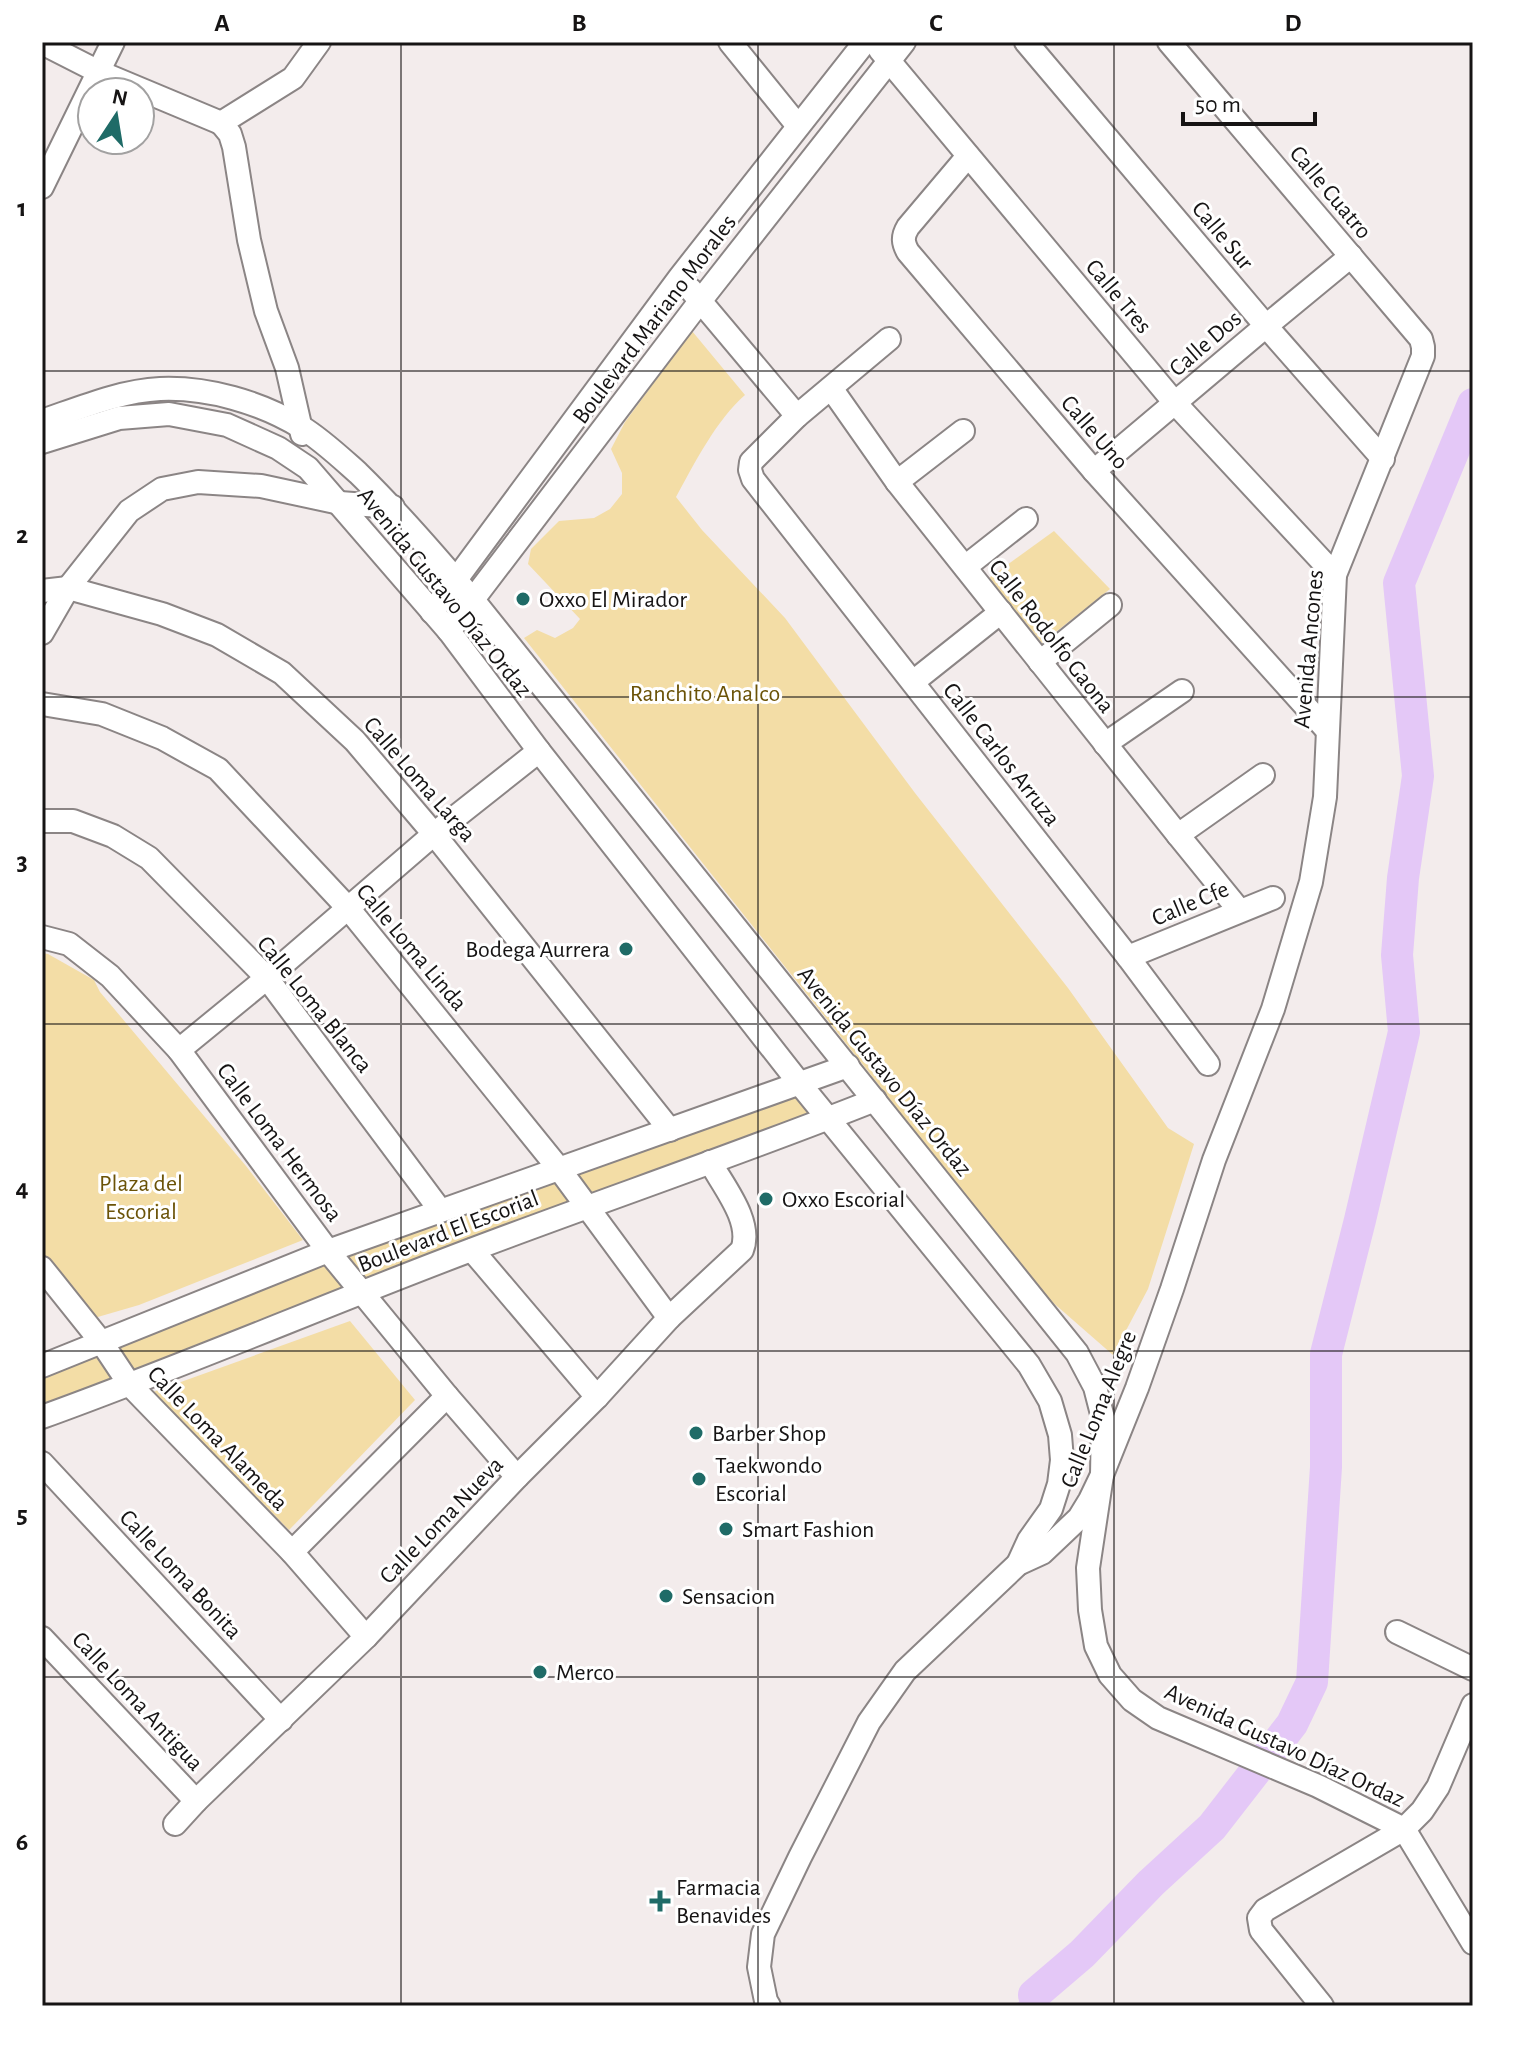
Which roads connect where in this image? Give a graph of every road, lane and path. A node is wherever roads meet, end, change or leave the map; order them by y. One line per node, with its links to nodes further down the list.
1 (113, 42): 11 (street)
2 (319, 42): 12 (street)
3 (730, 42): 13 (street)
4 (865, 42): 13 (street, Boulevard Mariano Morales)
5 (873, 42): 10 (street, Calle Tres)
6 (904, 42): 10 (street, Boulevard Mariano Morales)
7 (1026, 42): 19 (street, Calle Sur)
8 (1169, 42): 16 (street, Calle Cuatro)
9 (42, 43): 11 (street)
10 (889, 60): 14 (street, Calle Tres); 18 (street, Boulevard Mariano Morales)
11 (99, 72): 12 (street); 15 (street)
12 (221, 123): 26 (street)
13 (798, 126): 17 (street, Boulevard Mariano Morales)
14 (968, 156): 23 (street, Calle Tres); 31 (street, Calle Uno)
15 (42, 187)
16 (1351, 256): 19 (street, Calle Dos); 21 (street, Calle Cuatro)
17 (680, 277): 18 (street); 38 (street, Boulevard Mariano Morales)
18 (701, 300): 24 (street); 41 (street, Boulevard Mariano Morales)
19 (1266, 326): 23 (street, Calle Dos); 29 (street, Calle Sur)
20 (889, 339): 22 (street)
21 (1421, 339): 29 (street, Avenida Ancones)
22 (831, 388): 24 (street); 32 (street, Calle Rodolfo Gaona)
23 (1175, 403): 31 (street, Calle Dos); 37 (street, Calle Tres)
24 (797, 416): 48 (street, Calle Carlos Arruza)
25 (42, 421): 26 (street, Avenida Gustavo Díaz Ordaz)
26 (301, 427): 30 (street); 34 (street, Avenida Gustavo Díaz Ordaz)
27 (963, 431): 32 (street)
28 (42, 442): 30 (street, Avenida Gustavo Díaz Ordaz)
29 (1383, 459): 37 (street, Avenida Ancones)
30 (308, 468): 33 (street, Avenida Gustavo Díaz Ordaz)
31 (1094, 471): 51 (street, Calle Uno)
32 (897, 482): 36 (street, Calle Rodolfo Gaona)
33 (340, 503): 34 (street); 39 (street); 43 (street, Avenida Gustavo Díaz Ordaz)
34 (393, 507): 38 (street, Avenida Gustavo Díaz Ordaz)
35 (1026, 519): 36 (street)
36 (965, 567): 44 (street, Calle Rodolfo Gaona)
37 (1335, 575): 51 (street, Avenida Ancones)
38 (457, 580): 41 (street, Avenida Gustavo Díaz Ordaz); 43 (street, Boulevard Mariano Morales)
39 (68, 588): 40 (street, Calle Loma Larga); 46 (street); 56 (street, Calle Loma Larga)
40 (42, 591)
41 (473, 600): 45 (street, Boulevard Mariano Morales); 67 (street, Avenida Gustavo Díaz Ordaz)
42 (1110, 605): 47 (street)
43 (432, 612): 45 (street, Avenida Gustavo Díaz Ordaz)
44 (1001, 612): 47 (street, Calle Rodolfo Gaona); 48 (street)
45 (449, 631): 53 (street, Avenida Gustavo Díaz Ordaz)
46 (42, 633)
47 (1040, 662): 52 (street, Calle Rodolfo Gaona)
48 (913, 682): 63 (street, Calle Carlos Arruza)
49 (1182, 691): 52 (street)
50 (42, 704): 60 (street, Calle Loma Linda)
51 (1327, 730): 58 (street, Avenida Ancones)
52 (1105, 744): 57 (street, Calle Rodolfo Gaona)
53 (539, 751): 56 (street); 68 (street, Avenida Gustavo Díaz Ordaz)
54 (1263, 775): 57 (street)
55 (42, 821): 64 (street, Calle Loma Blanca)
56 (434, 834): 60 (street); 71 (street, Calle Loma Larga)
57 (1178, 835): 61 (street, Calle Rodolfo Gaona)
58 (1311, 882): 88 (street, Calle Loma Alegre)
59 (1273, 898): 61 (street, Calle Cfe)
60 (348, 908): 64 (street); 73 (street, Calle Loma Linda)
61 (1239, 910): 63 (street, Calle Cfe)
62 (42, 937): 65 (street, Calle Loma Hermosa)
63 (1128, 957): 66 (street, Calle Carlos Arruza)
64 (267, 978): 65 (street); 75 (street, Calle Loma Blanca)
65 (179, 1050): 77 (street, Calle Loma Hermosa)
66 (1208, 1064)
67 (848, 1066): 68 (street, Boulevard El Escorial); 69 (street, Avenida Gustavo Díaz Ordaz)
68 (800, 1084): 70 (street, Avenida Gustavo Díaz Ordaz); 71 (street, Boulevard El Escorial)
69 (875, 1100): 70 (street, Boulevard El Escorial); 88 (street, Avenida Gustavo Díaz Ordaz)
70 (827, 1119): 72 (street, Boulevard El Escorial); 91 (street, Avenida Gustavo Díaz Ordaz)
71 (670, 1130): 73 (street, Boulevard El Escorial)
72 (710, 1162): 74 (street, Boulevard El Escorial); 80 (street, Calle Loma Nueva)
73 (560, 1170): 74 (street, Calle Loma Linda); 75 (street, Boulevard El Escorial)
74 (587, 1208): 76 (street, Boulevard El Escorial); 80 (street, Calle Loma Linda)
75 (440, 1210): 77 (street, Boulevard El Escorial)
76 (472, 1250): 79 (street, Boulevard El Escorial); 85 (street)
77 (328, 1251): 79 (street, Calle Loma Hermosa); 81 (street, Boulevard El Escorial)
78 (42, 1268): 81 (street, Calle Loma Alameda)
79 (361, 1292): 83 (street, Boulevard El Escorial); 84 (street, Calle Loma Hermosa)
80 (669, 1318): 85 (street, Calle Loma Nueva)
81 (102, 1343): 82 (street, Boulevard El Escorial); 83 (street, Calle Loma Alameda)
82 (42, 1366)
83 (130, 1385): 86 (street, Boulevard El Escorial); 90 (street, Calle Loma Alameda)
84 (447, 1396): 89 (street, Calle Loma Hermosa); 90 (street)
85 (597, 1397): 89 (street, Calle Loma Nueva)
86 (42, 1417)
87 (42, 1463): 97 (street, Calle Loma Bonita)
88 (1102, 1475): 91 (street, Calle Loma Alegre); 100 (street, Avenida Gustavo Díaz Ordaz)
89 (517, 1477): 93 (street, Calle Loma Nueva)
90 (292, 1552): 93 (street, Calle Loma Alameda)
91 (1018, 1564): 102 (street, Calle Loma Alegre)
92 (1397, 1632): 95 (street)
93 (366, 1637): 97 (street, Calle Loma Nueva)
94 (42, 1638): 98 (street, Calle Loma Antigua)
95 (1473, 1669)
96 (1473, 1705): 100 (street)
97 (281, 1720): 98 (street, Calle Loma Nueva)
98 (196, 1801): 99 (street, Calle Loma Nueva)
99 (175, 1824)
100 (1404, 1829): 101 (street, Avenida Gustavo Díaz Ordaz); 103 (street)
101 (1473, 1943)
102 (769, 2006)
103 (1322, 2006)

